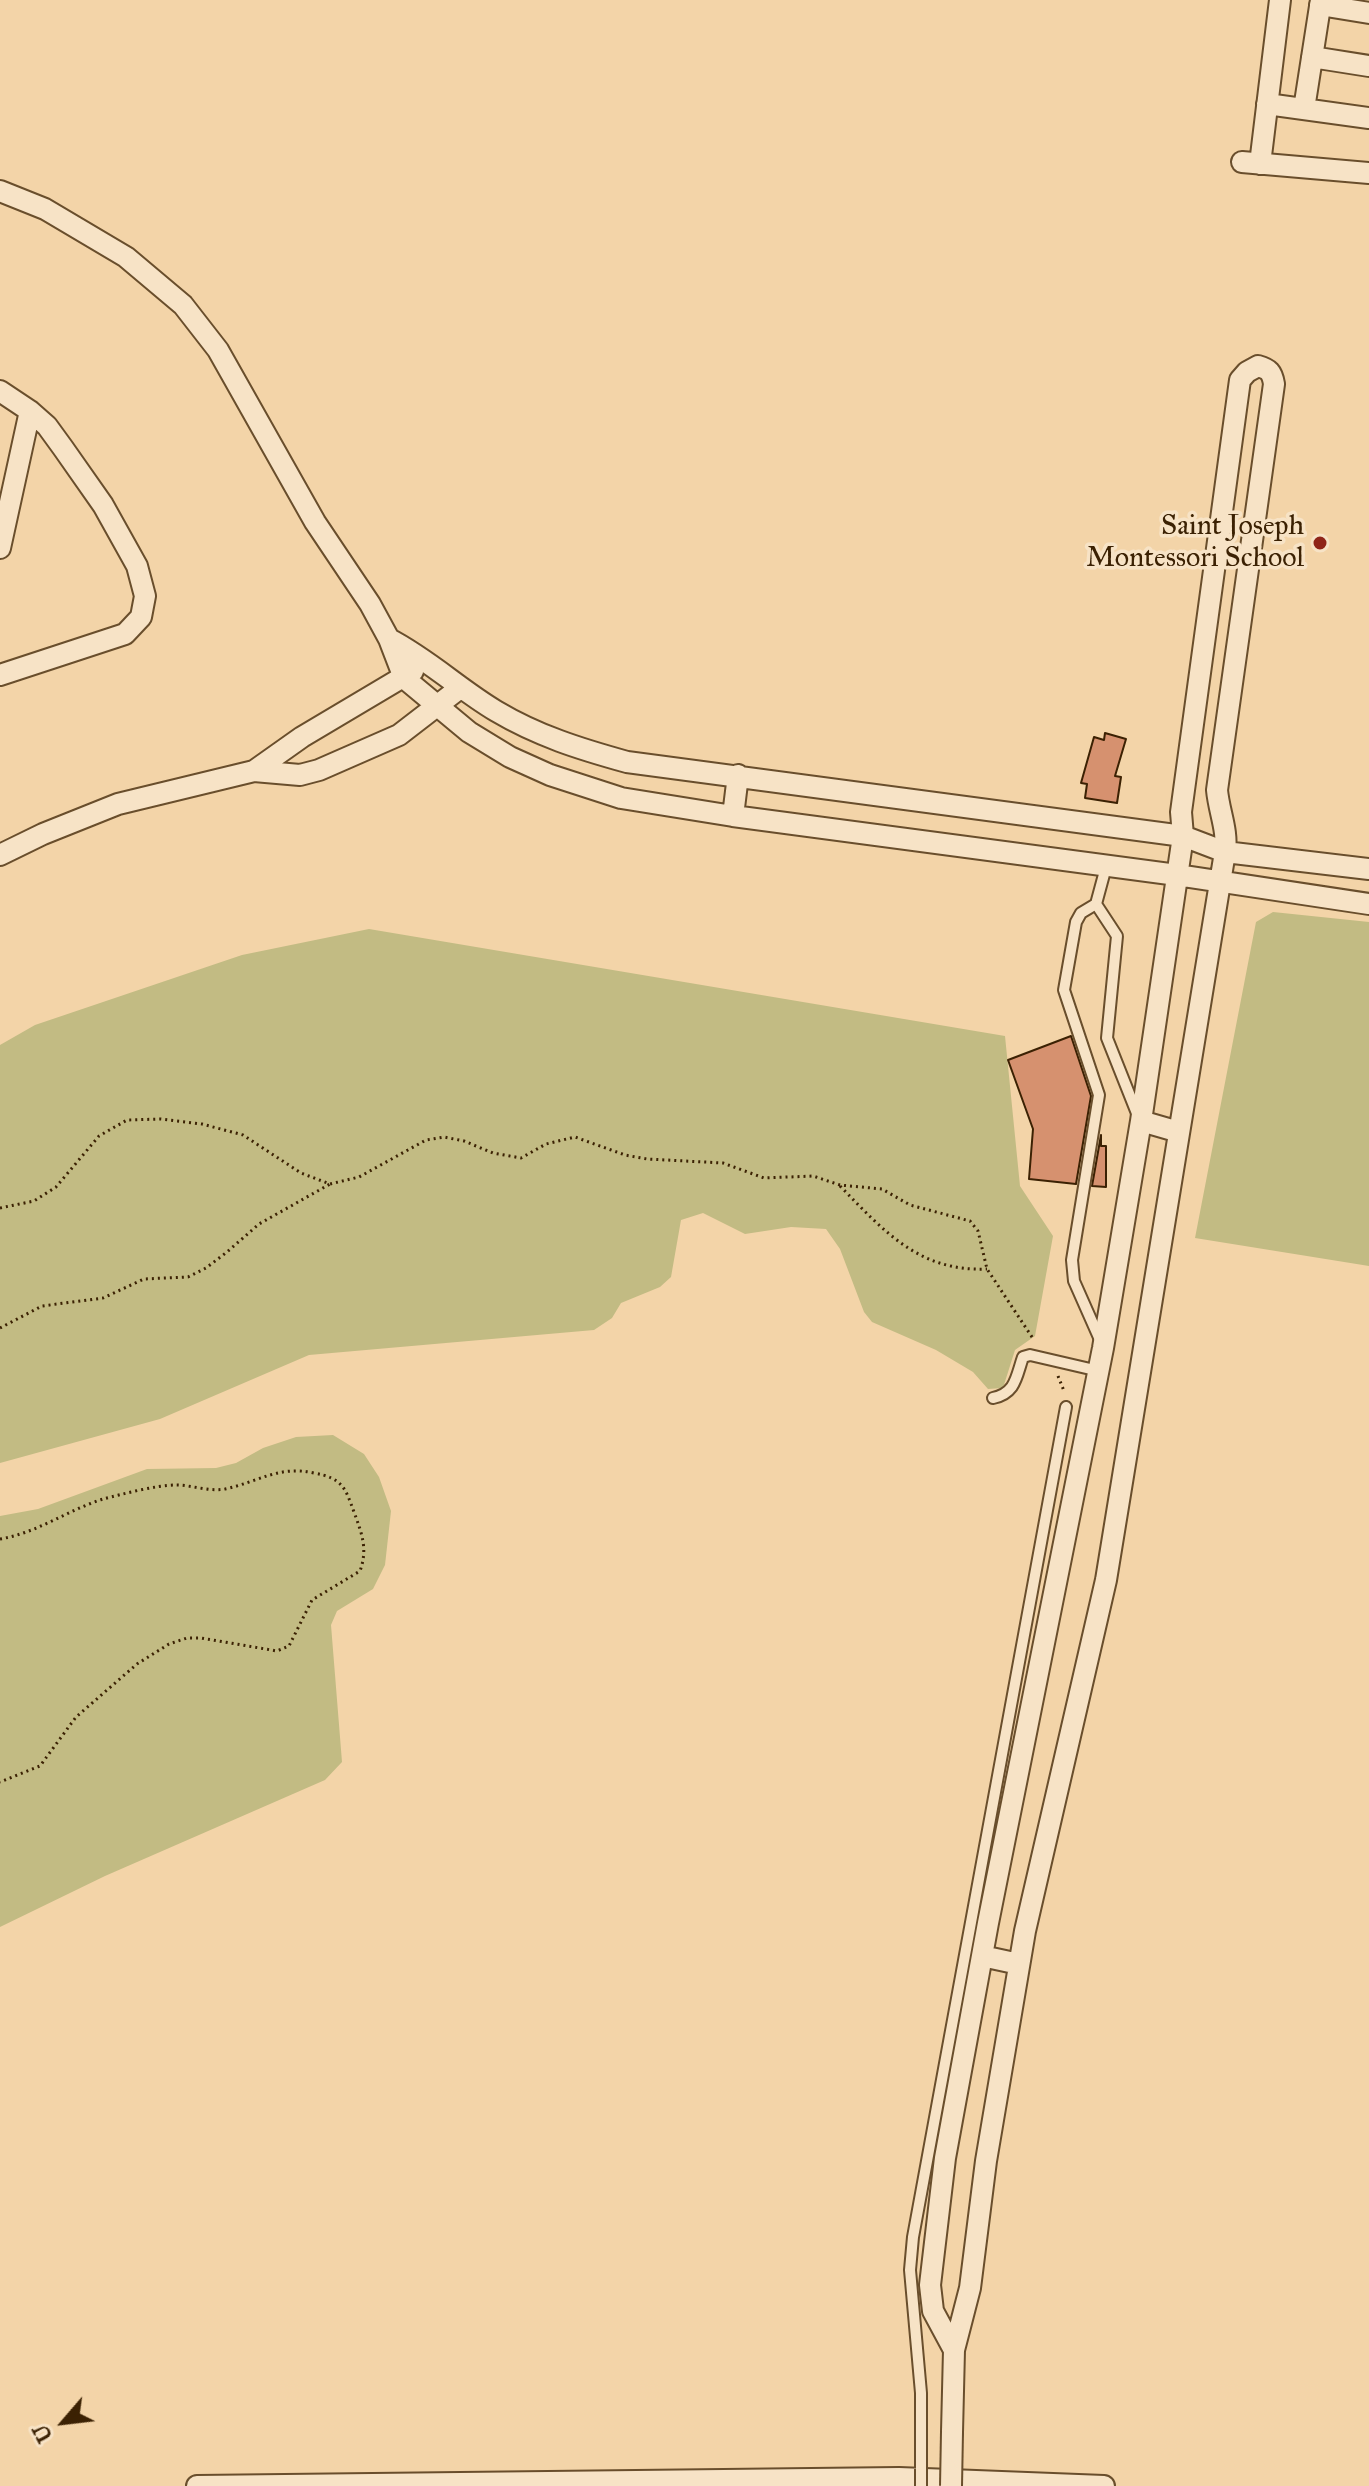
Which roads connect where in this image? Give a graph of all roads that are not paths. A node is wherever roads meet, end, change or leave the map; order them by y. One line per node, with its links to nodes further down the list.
1 (1280, 0): 6 (street)
2 (1321, 3): 3 (street); 4 (street)
3 (1369, 13)
4 (1312, 57): 5 (street); 7 (street)
5 (1369, 66)
6 (1267, 104): 7 (street); 9 (street)
7 (1304, 109): 8 (street)
8 (1369, 118)
9 (1369, 173)
10 (0, 191): 14 (street)
11 (0, 391): 12 (street)
12 (30, 411): 13 (street); 16 (street)
13 (0, 548)
14 (389, 639): 15 (street); 17 (street)
15 (425, 661): 17 (street); 18 (street)
16 (0, 675)
17 (404, 678): 19 (street); 20 (street)
18 (460, 688): 19 (street); 21 (street)
19 (437, 707): 20 (street); 22 (street)
20 (254, 771): 25 (street)
21 (738, 775): 22 (street); 23 (street)
22 (733, 816): 26 (street)
23 (1183, 836): 24 (street); 24 (street); 28 (street)
24 (1225, 852): 27 (street); 29 (street)
25 (0, 855)
26 (1106, 867): 28 (street); 30 (lane)
27 (1369, 869)
28 (1177, 875): 29 (street); 32 (street)
29 (1220, 882): 31 (street); 33 (street)
30 (1096, 904): 32 (lane); 34 (lane)
31 (1369, 904)
32 (1141, 1121): 33 (street); 34 (street)
33 (1179, 1132): 39 (street)
34 (1103, 1348): 35 (street)
35 (1099, 1371): 36 (lane); 38 (street)
36 (993, 1398)
37 (1066, 1407): 44 (lane, bridge)
38 (988, 1923): 39 (street); 40 (street)
39 (1025, 1931): 41 (street)
40 (982, 1956): 41 (street); 42 (street)
41 (1019, 1964): 42 (street)
42 (954, 2350): 45 (street, bridge)
43 (197, 2486): 46 (street)
44 (921, 2486)
45 (951, 2486)
46 (1104, 2486)

